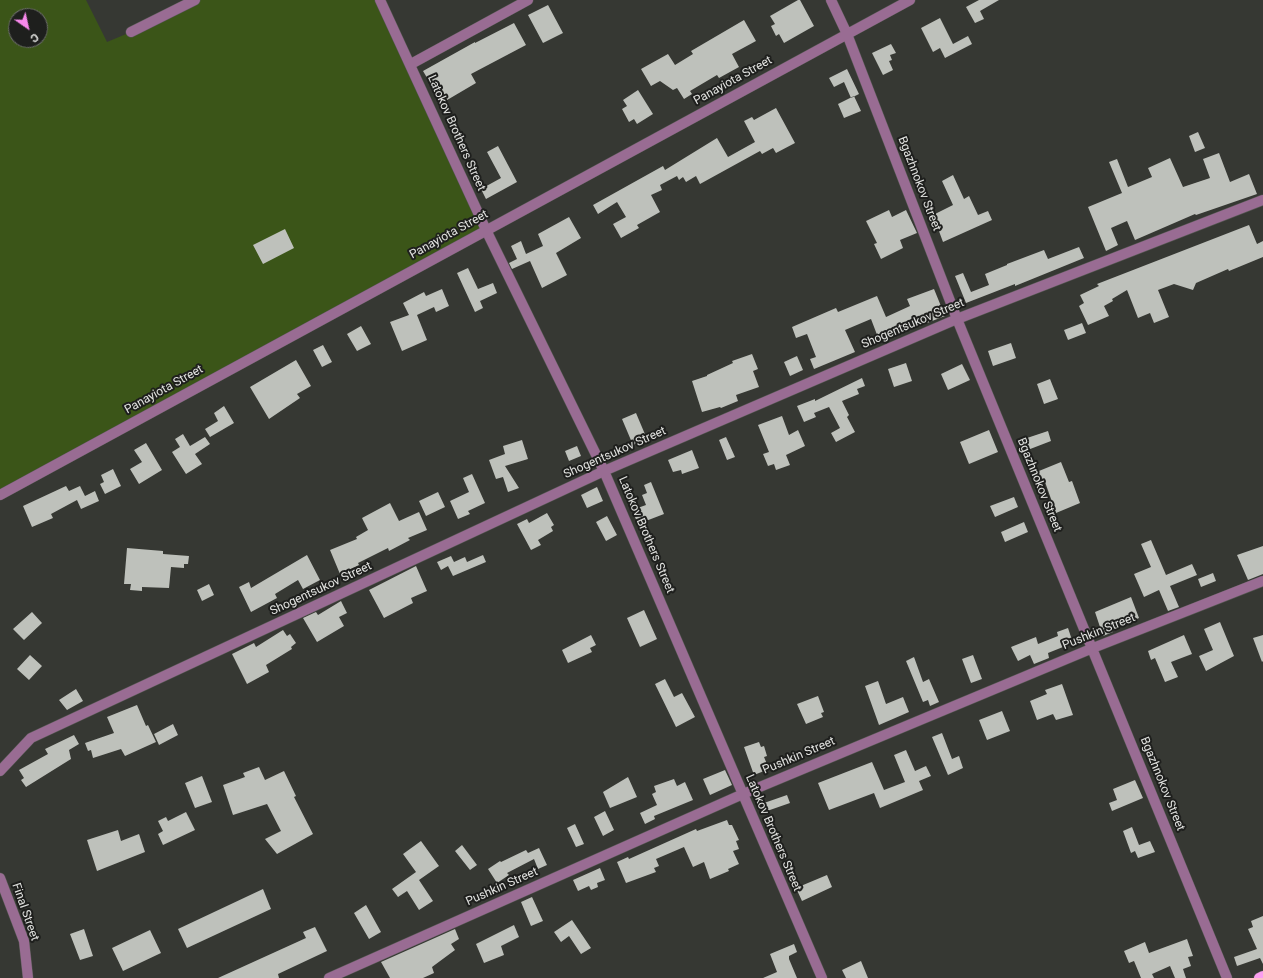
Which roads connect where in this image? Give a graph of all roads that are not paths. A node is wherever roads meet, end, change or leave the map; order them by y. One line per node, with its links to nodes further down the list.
1 (195, 0): 6 (street)
2 (380, 0): 8 (street, Latokov Brothers Street)
3 (528, 0): 8 (street)
4 (831, 0): 7 (street, Bgazhnokov Street)
5 (910, 0): 7 (street, Panayiota Street)
6 (132, 32)
7 (847, 34): 10 (street, Panayiota Street); 11 (street, Bgazhnokov Street)
8 (411, 64): 10 (street, Latokov Brothers Street)
9 (1263, 200): 11 (street, Shogentsukov Street)
10 (486, 230): 12 (street, Latokov Brothers Street); 13 (street, Panayiota Street)
11 (957, 319): 12 (street, Shogentsukov Street); 15 (street, Bgazhnokov Street)
12 (604, 471): 16 (street, Shogentsukov Street); 17 (street, Latokov Brothers Street)
13 (0, 495)
14 (1263, 581): 15 (street, Pushkin Street)
15 (1093, 648): 17 (street, Pushkin Street); 23 (street, Bgazhnokov Street)
16 (0, 771)
17 (743, 794): 21 (street, Pushkin Street); 22 (street, Latokov Brothers Street)
18 (0, 878): 20 (street, Final Street)
19 (1263, 976): 24 (main road)
20 (28, 978)
21 (329, 978)
22 (822, 978)
23 (1227, 978)
24 (1258, 978)

